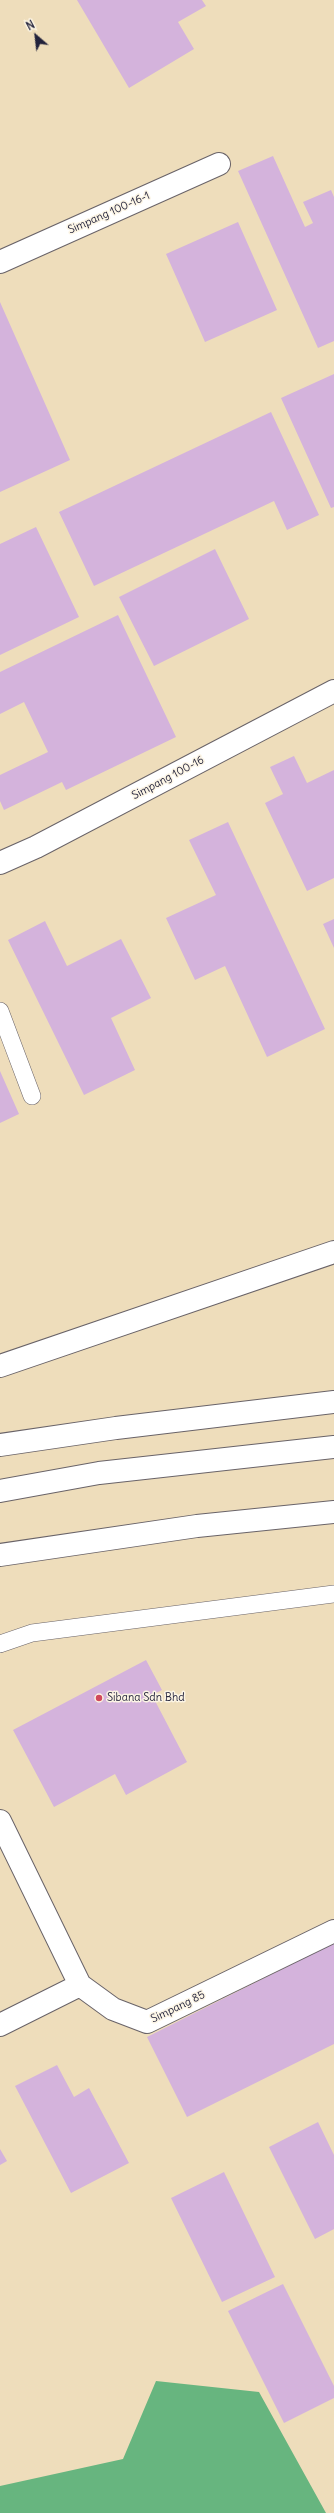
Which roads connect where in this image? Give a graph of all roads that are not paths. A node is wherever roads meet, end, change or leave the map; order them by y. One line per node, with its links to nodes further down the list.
1 (219, 164): 2 (main road, Simpang 100-16-1)
2 (0, 262)
3 (334, 691): 4 (main road, Simpang 100-16)
4 (0, 863)
5 (0, 1011): 6 (lane)
6 (32, 1096)
7 (334, 1252): 9 (main road)
8 (334, 1266): 9 (main road)
9 (240, 1286): 10 (main road)
10 (0, 1366)
11 (334, 1402): 12 (main road)
12 (0, 1445)
13 (334, 1447): 14 (main road)
14 (0, 1491)
15 (334, 1512): 16 (main road)
16 (0, 1555)
17 (334, 1594): 18 (lane)
18 (0, 1644)
19 (0, 1821): 21 (main road, Simpang 85)
20 (334, 1931): 21 (main road, Simpang 85)
21 (80, 1985): 22 (main road)
22 (0, 2025)

